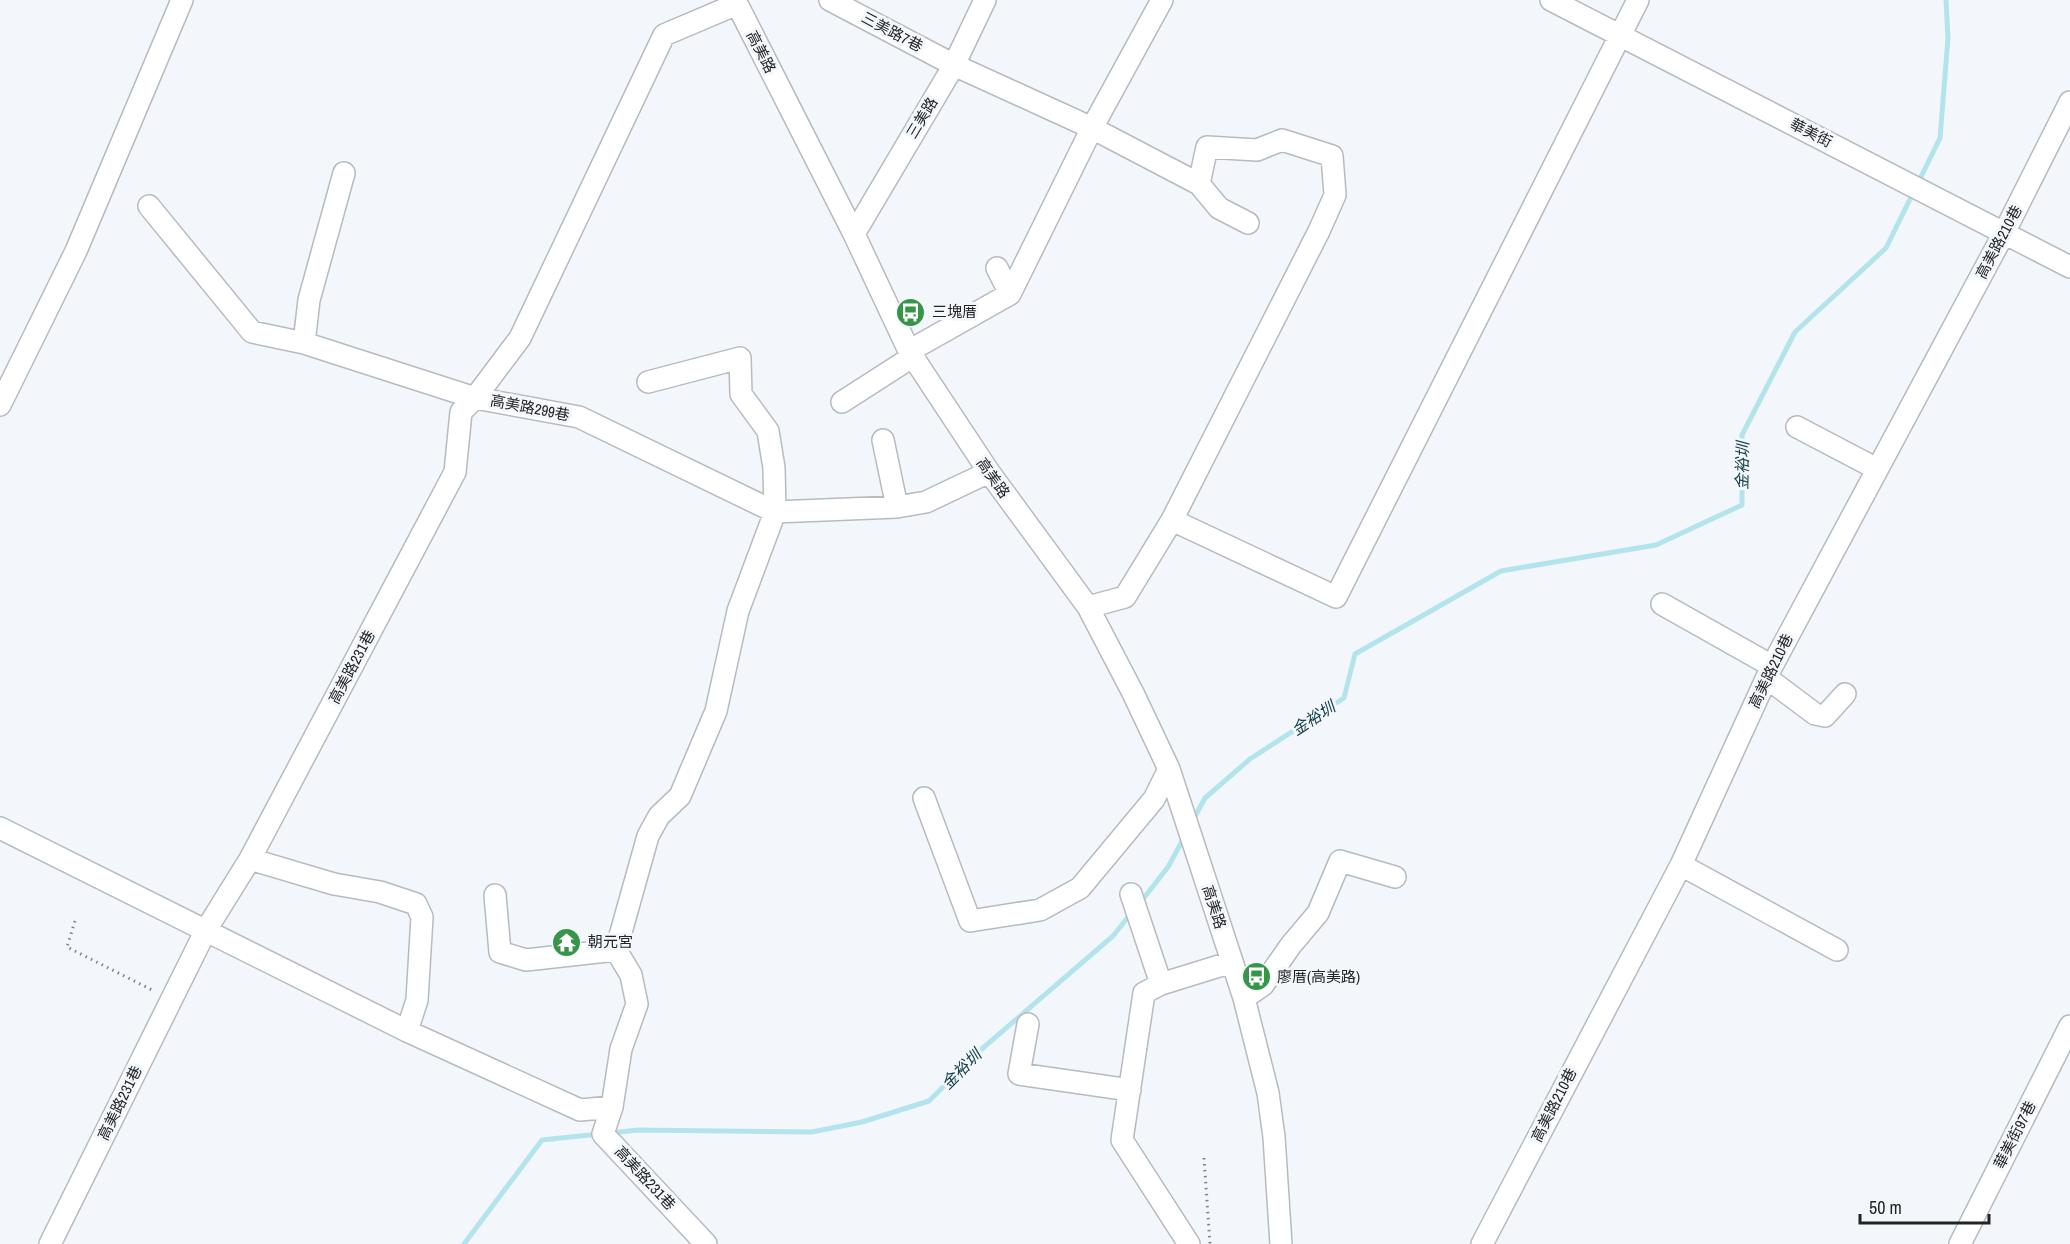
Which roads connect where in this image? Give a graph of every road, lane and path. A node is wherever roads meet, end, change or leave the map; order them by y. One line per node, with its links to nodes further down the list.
1 (182, 0): 26 (street)
2 (830, 0): 9 (street, 三美路7巷)
3 (986, 0): 9 (street, 三美路)
4 (1162, 0): 11 (street)
5 (1551, 0): 8 (street, 華美街)
6 (1638, 0): 8 (street)
7 (736, 2): 17 (street, 高美路); 24 (street, 高美路231巷)
8 (1620, 35): 16 (street, 華美街); 33 (street)
9 (954, 65): 11 (street, 三美路7巷); 17 (street, 三美路)
10 (2070, 102): 16 (street, 高美路210巷)
11 (1092, 128): 13 (street, 三美路7巷); 20 (street)
12 (344, 173): 21 (street)
13 (1199, 184): 15 (street); 33 (street)
14 (149, 206): 21 (street, 高美路299巷)
15 (1248, 223)
16 (2004, 233): 18 (street, 華美街); 29 (street, 高美路210巷)
17 (854, 234): 22 (street, 高美路)
18 (2070, 267)
19 (997, 268): 20 (street)
20 (1010, 294): 22 (street)
21 (304, 343): 24 (street, 高美路299巷)
22 (910, 354): 25 (street); 30 (street, 高美路)
23 (648, 382): 32 (street)
24 (475, 398): 32 (street, 高美路299巷); 41 (street, 高美路231巷)
25 (842, 402)
26 (0, 405)
27 (1797, 427): 29 (street)
28 (883, 440): 31 (street)
29 (1877, 469): 36 (street, 高美路210巷)
30 (989, 472): 31 (street, 高美路299巷); 35 (street, 高美路)
31 (897, 507): 32 (street, 高美路299巷)
32 (775, 512): 48 (street)
33 (1172, 520): 35 (street)
34 (1662, 604): 36 (street)
35 (1088, 607): 38 (street, 高美路)
36 (1769, 672): 37 (street); 42 (street, 高美路210巷)
37 (1845, 694)
38 (1169, 769): 39 (street); 50 (street, 高美路)
39 (924, 798)
40 (0, 828): 47 (street)
41 (250, 859): 47 (street, 高美路231巷); 56 (street)
42 (1681, 865): 49 (street); 65 (street, 高美路210巷)
43 (1395, 877): 52 (street)
44 (1131, 894): 51 (street)
45 (495, 895): 48 (street)
46 (75, 921): 53 (path)
47 (206, 930): 53 (street, 高美路231巷); 56 (street)
48 (616, 950): 58 (street, 高美路231巷)
49 (1837, 950)
50 (1232, 962): 51 (street); 52 (street, 高美路)
51 (1161, 984): 57 (street)
52 (1244, 998): 64 (street, 高美路)
53 (172, 999): 60 (street, 高美路231巷)
54 (1028, 1024): 57 (street)
55 (2070, 1026): 66 (street, 華美街97巷)
56 (407, 1031): 58 (street)
57 (1130, 1090): 62 (street)
58 (612, 1107): 61 (street, 高美路231巷)
59 (1204, 1158): 63 (path)
60 (50, 1244)
61 (705, 1244)
62 (1189, 1244)
63 (1210, 1244)
64 (1281, 1244)
65 (1482, 1244)
66 (1960, 1244)

